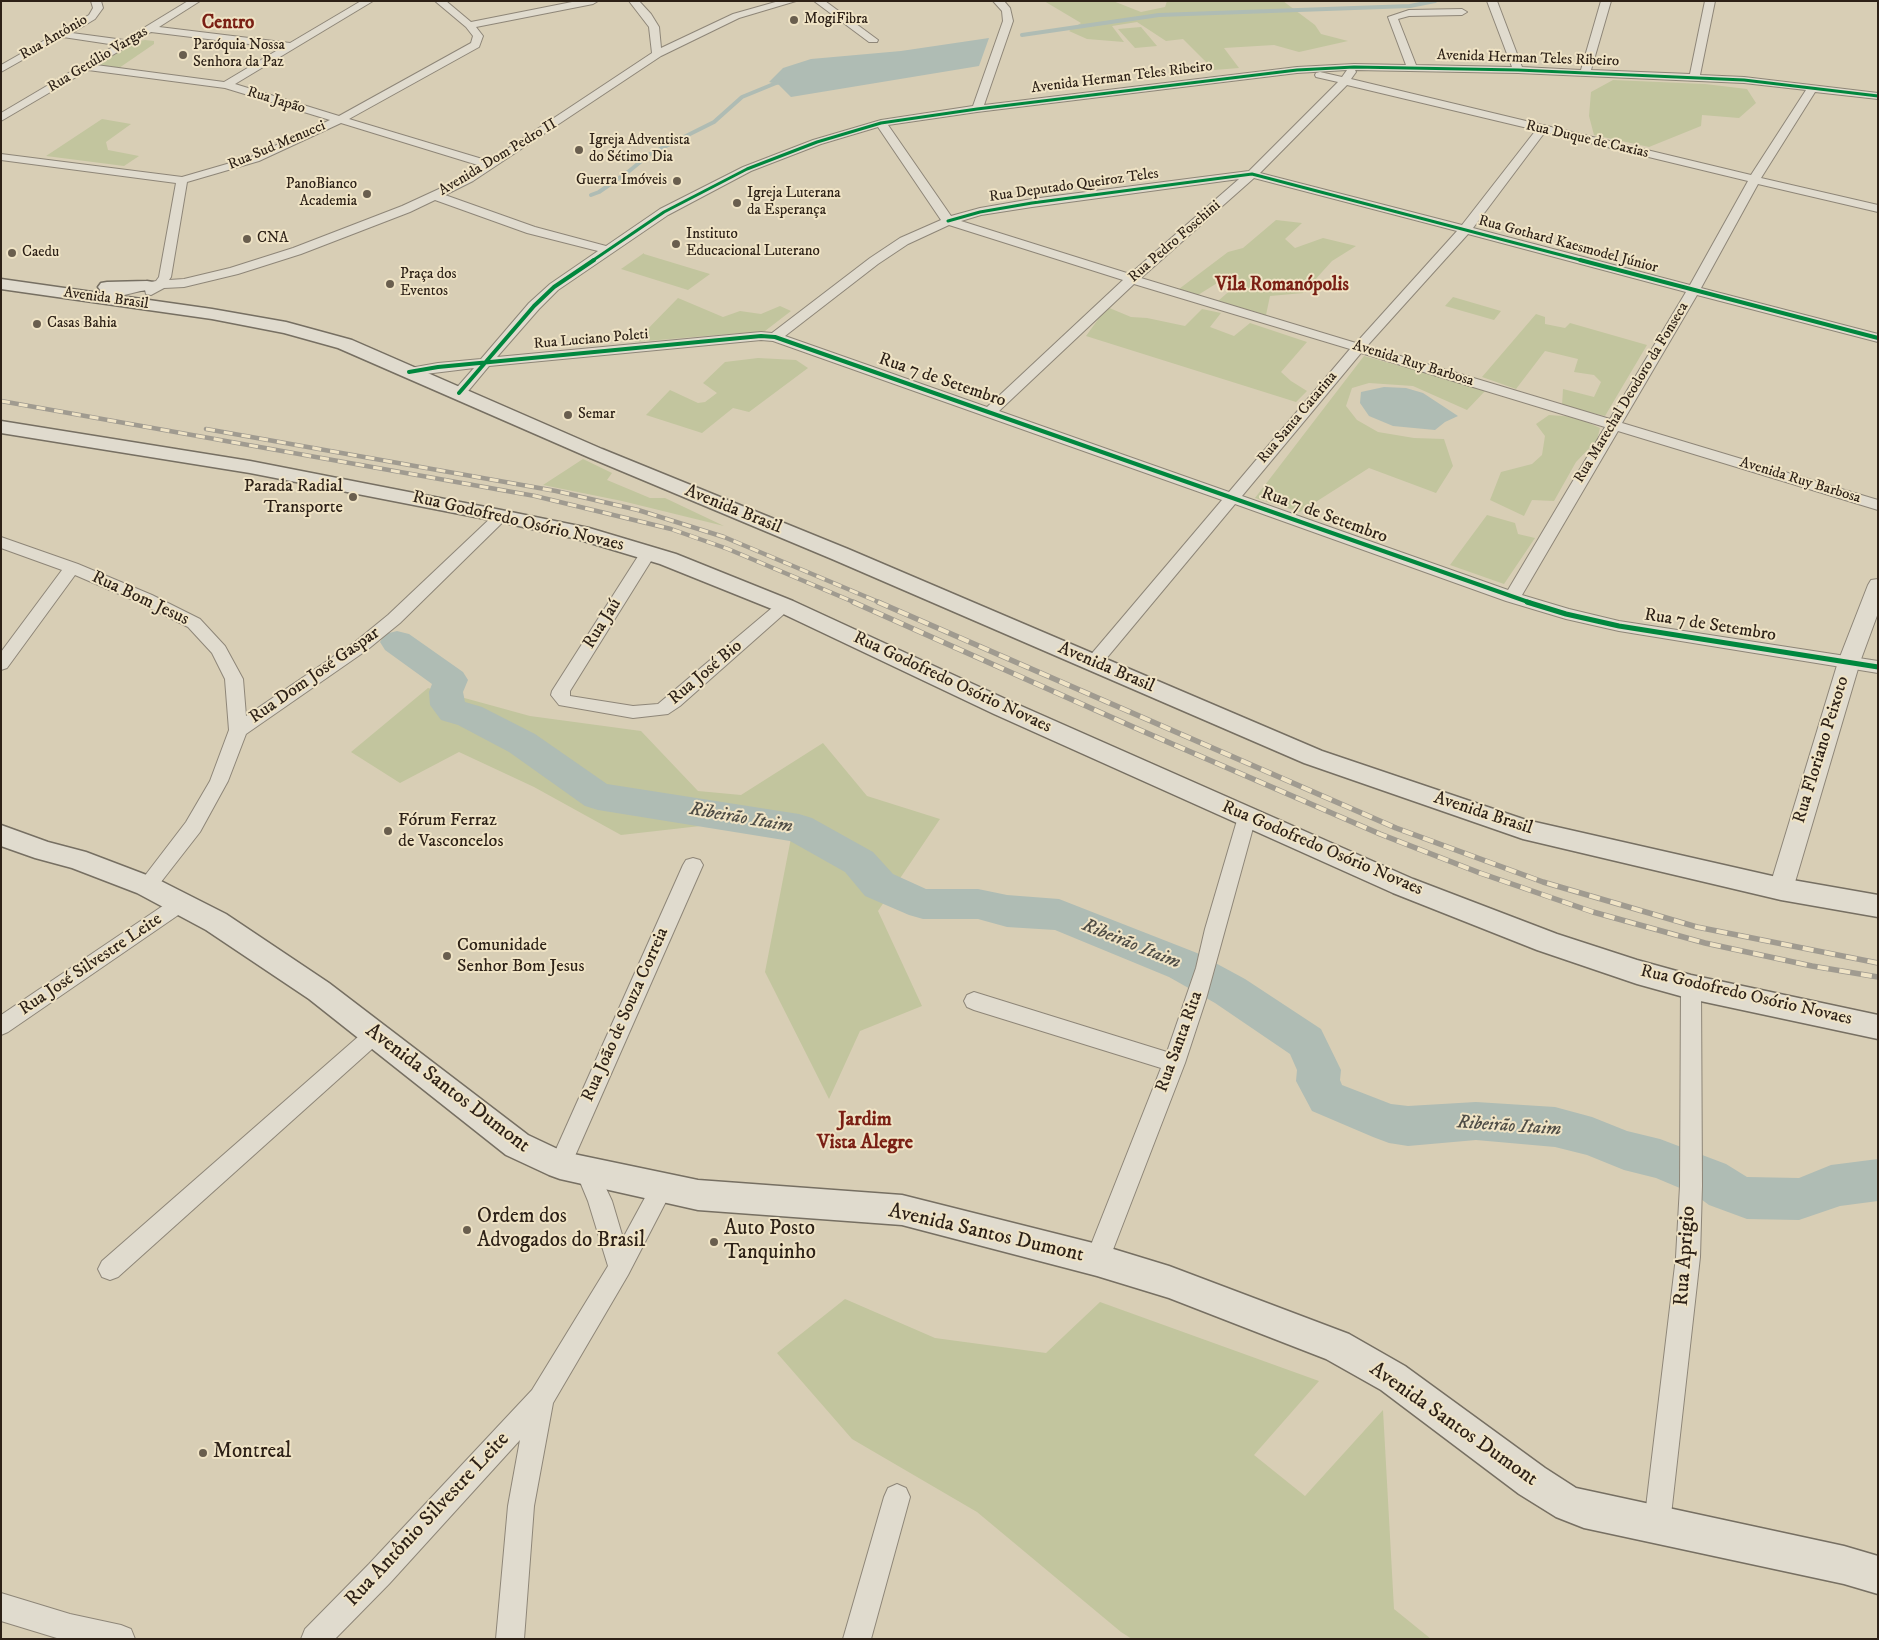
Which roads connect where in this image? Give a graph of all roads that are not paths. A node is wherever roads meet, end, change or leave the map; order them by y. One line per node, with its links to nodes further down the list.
1 (96, 1): 16 (street, Rua Antônio)
2 (195, 1): 15 (street, Rua Getúlio Vargas)
3 (368, 1): 19 (street)
4 (440, 1): 14 (street)
5 (594, 1): 14 (street)
6 (634, 1): 20 (street)
7 (791, 1): 20 (street, Avenida Dom Pedro II)
8 (819, 1): 17 (street)
9 (998, 1): 33 (street)
10 (1492, 1): 26 (street)
11 (1606, 1): 27 (street)
12 (1710, 1): 28 (street)
13 (1462, 12): 24 (street)
14 (469, 25): 35 (street, Rua Sud Menucci)
15 (150, 29): 18 (street, Rua Getúlio Vargas); 19 (street)
16 (60, 34): 18 (street); 23 (street, Rua Antônio)
17 (874, 40)
18 (126, 43): 21 (street, Rua Getúlio Vargas)
19 (290, 46): 30 (street)
20 (657, 54): 39 (street, Avenida Dom Pedro II)
21 (87, 67): 30 (street, Rua Japão); 34 (street, Rua Getúlio Vargas)
22 (1354, 67): 24 (street, Avenida Herman Teles Ribeiro); 25 (street, Avenida Herman Teles Ribeiro); 29 (street, Rua Pedro Foschini)
23 (1, 68)
24 (1412, 68): 26 (street, Avenida Herman Teles Ribeiro)
25 (1297, 70): 29 (street, Rua Duque de Caxias); 33 (street, Avenida Herman Teles Ribeiro)
26 (1518, 70): 27 (street, Avenida Herman Teles Ribeiro)
27 (1585, 73): 28 (street, Avenida Herman Teles Ribeiro)
28 (1694, 78): 31 (street, Avenida Herman Teles Ribeiro)
29 (1345, 81): 37 (street, Rua Duque de Caxias); 40 (street, Rua Pedro Foschini)
30 (226, 85): 35 (street, Rua Japão)
31 (1813, 87): 32 (street, Avenida Herman Teles Ribeiro); 43 (street, Rua Marechal Deodoro da Fonseca)
32 (1878, 96)
33 (977, 109): 36 (street, Avenida Herman Teles Ribeiro)
34 (1, 118)
35 (339, 120): 39 (street, Rua Japão); 41 (street, Rua Sud Menucci)
36 (881, 123): 47 (street); 49 (street, Avenida Herman Teles Ribeiro)
37 (1542, 130): 43 (street, Rua Duque de Caxias); 48 (street, Rua Santa Catarina)
38 (1, 156): 41 (street, Rua Sud Menucci)
39 (490, 165): 45 (street, Avenida Dom Pedro II)
40 (1252, 174): 42 (street, Rua Deputado Queiroz Teles); 44 (street, Rua Pedro Foschini); 48 (street, Rua Gothard Kaesmodel Júnior)
41 (182, 180): 52 (street)
42 (1205, 180): 44 (street, Rua Deputado Queiroz Teles); 47 (street, Rua Deputado Queiroz Teles)
43 (1754, 180): 46 (street, Rua Duque de Caxias); 54 (street, Rua Marechal Deodoro da Fonseca)
44 (1236, 188): 50 (street, Rua Pedro Foschini)
45 (436, 196): 49 (street); 52 (street, Avenida Dom Pedro II)
46 (1874, 205)
47 (948, 221): 50 (street, Avenida Ruy Barbosa); 57 (street, Rua Deputado Queiroz Teles)
48 (1465, 230): 54 (street, Rua Gothard Kaesmodel Júnior); 59 (street, Rua Santa Catarina)
49 (608, 250): 60 (street, Avenida Herman Teles Ribeiro)
50 (1132, 279): 59 (street, Avenida Ruy Barbosa); 63 (street, Rua Pedro Foschini)
51 (5, 286): 53 (main road, Avenida Brasil)
52 (153, 286): 53 (main road); 55 (street, Avenida Dom Pedro II); 56 (street)
53 (42, 289): 55 (main road, Avenida Brasil)
54 (1693, 290): 58 (street, Rua Gothard Kaesmodel Júnior); 64 (street, Rua Marechal Deodoro da Fonseca)
55 (95, 298): 56 (main road, Avenida Brasil)
56 (151, 306): 61 (main road, Avenida Brasil)
57 (775, 337): 60 (street, Rua Luciano Poleti); 63 (street, Rua 7 de Setembro)
58 (1878, 338)
59 (1359, 347): 64 (street, Avenida Ruy Barbosa); 66 (street, Rua Santa Catarina)
60 (485, 363): 61 (street, Rua Luciano Poleti); 62 (street, Avenida Herman Teles Ribeiro)
61 (409, 372): 62 (main road, Avenida Brasil)
62 (459, 394): 75 (main road, Avenida Brasil)
63 (990, 412): 66 (street, Rua 7 de Setembro)
64 (1613, 424): 67 (street, Avenida Ruy Barbosa); 73 (street, Rua Marechal Deodoro da Fonseca)
65 (1, 427): 68 (main road, Rua Godofredo Osório Novaes)
66 (1231, 497): 73 (street, Rua 7 de Setembro); 75 (street, Rua Santa Catarina)
67 (1878, 505)
68 (501, 516): 70 (main road, Rua Godofredo Osório Novaes); 80 (street, Rua Dom José Gaspar)
69 (1, 542): 71 (street, Rua Bom Jesus)
70 (648, 553): 74 (main road, Rua Godofredo Osório Novaes); 79 (street, Rua Jaú)
71 (72, 568): 77 (street); 80 (street, Rua Bom Jesus)
72 (1878, 584): 76 (street, Rua Floriano Peixoto)
73 (1512, 597): 76 (street, Rua 7 de Setembro)
74 (785, 606): 79 (street, Rua José Bio); 81 (main road, Rua Godofredo Osório Novaes)
75 (1094, 662): 85 (main road, Avenida Brasil)
76 (1849, 662): 78 (street, Rua 7 de Setembro); 85 (street, Rua Floriano Peixoto)
77 (1, 664)
78 (1878, 667)
79 (560, 695)
80 (238, 730): 84 (street, Rua Dom José Gaspar)
81 (1247, 817): 88 (main road, Rua Godofredo Osório Novaes); 93 (street, Rua Santa Rita)
82 (1, 835): 84 (main road, Avenida Santos Dumont)
83 (693, 864): 94 (street, Rua João de Souza Correia)
84 (147, 886): 86 (main road, Avenida Santos Dumont)
85 (1780, 889): 87 (main road, Avenida Brasil)
86 (180, 904): 90 (street, Rua José Silvestre Leite); 92 (main road, Avenida Santos Dumont)
87 (1878, 906)
88 (1691, 987): 91 (main road, Rua Godofredo Osório Novaes); 101 (street, Rua Aprigio)
89 (974, 1001): 93 (street)
90 (1, 1026)
91 (1878, 1027)
92 (374, 1035): 94 (main road, Avenida Santos Dumont); 98 (street)
93 (1174, 1063): 96 (street, Rua Santa Rita)
94 (573, 1169): 95 (main road, Avenida Santos Dumont); 97 (street)
95 (662, 1188): 96 (main road, Avenida Santos Dumont); 97 (street)
96 (1096, 1260): 101 (main road, Avenida Santos Dumont)
97 (620, 1267): 99 (street)
98 (110, 1270)
99 (541, 1399): 106 (street, Rua Antônio Silvestre Leite); 107 (street)
100 (897, 1497): 108 (street)
101 (1657, 1524): 102 (main road, Avenida Santos Dumont)
102 (1878, 1575)
103 (1, 1606): 104 (street)
104 (88, 1635): 105 (street)
105 (121, 1639)
106 (315, 1639)
107 (510, 1639)
108 (857, 1639)

